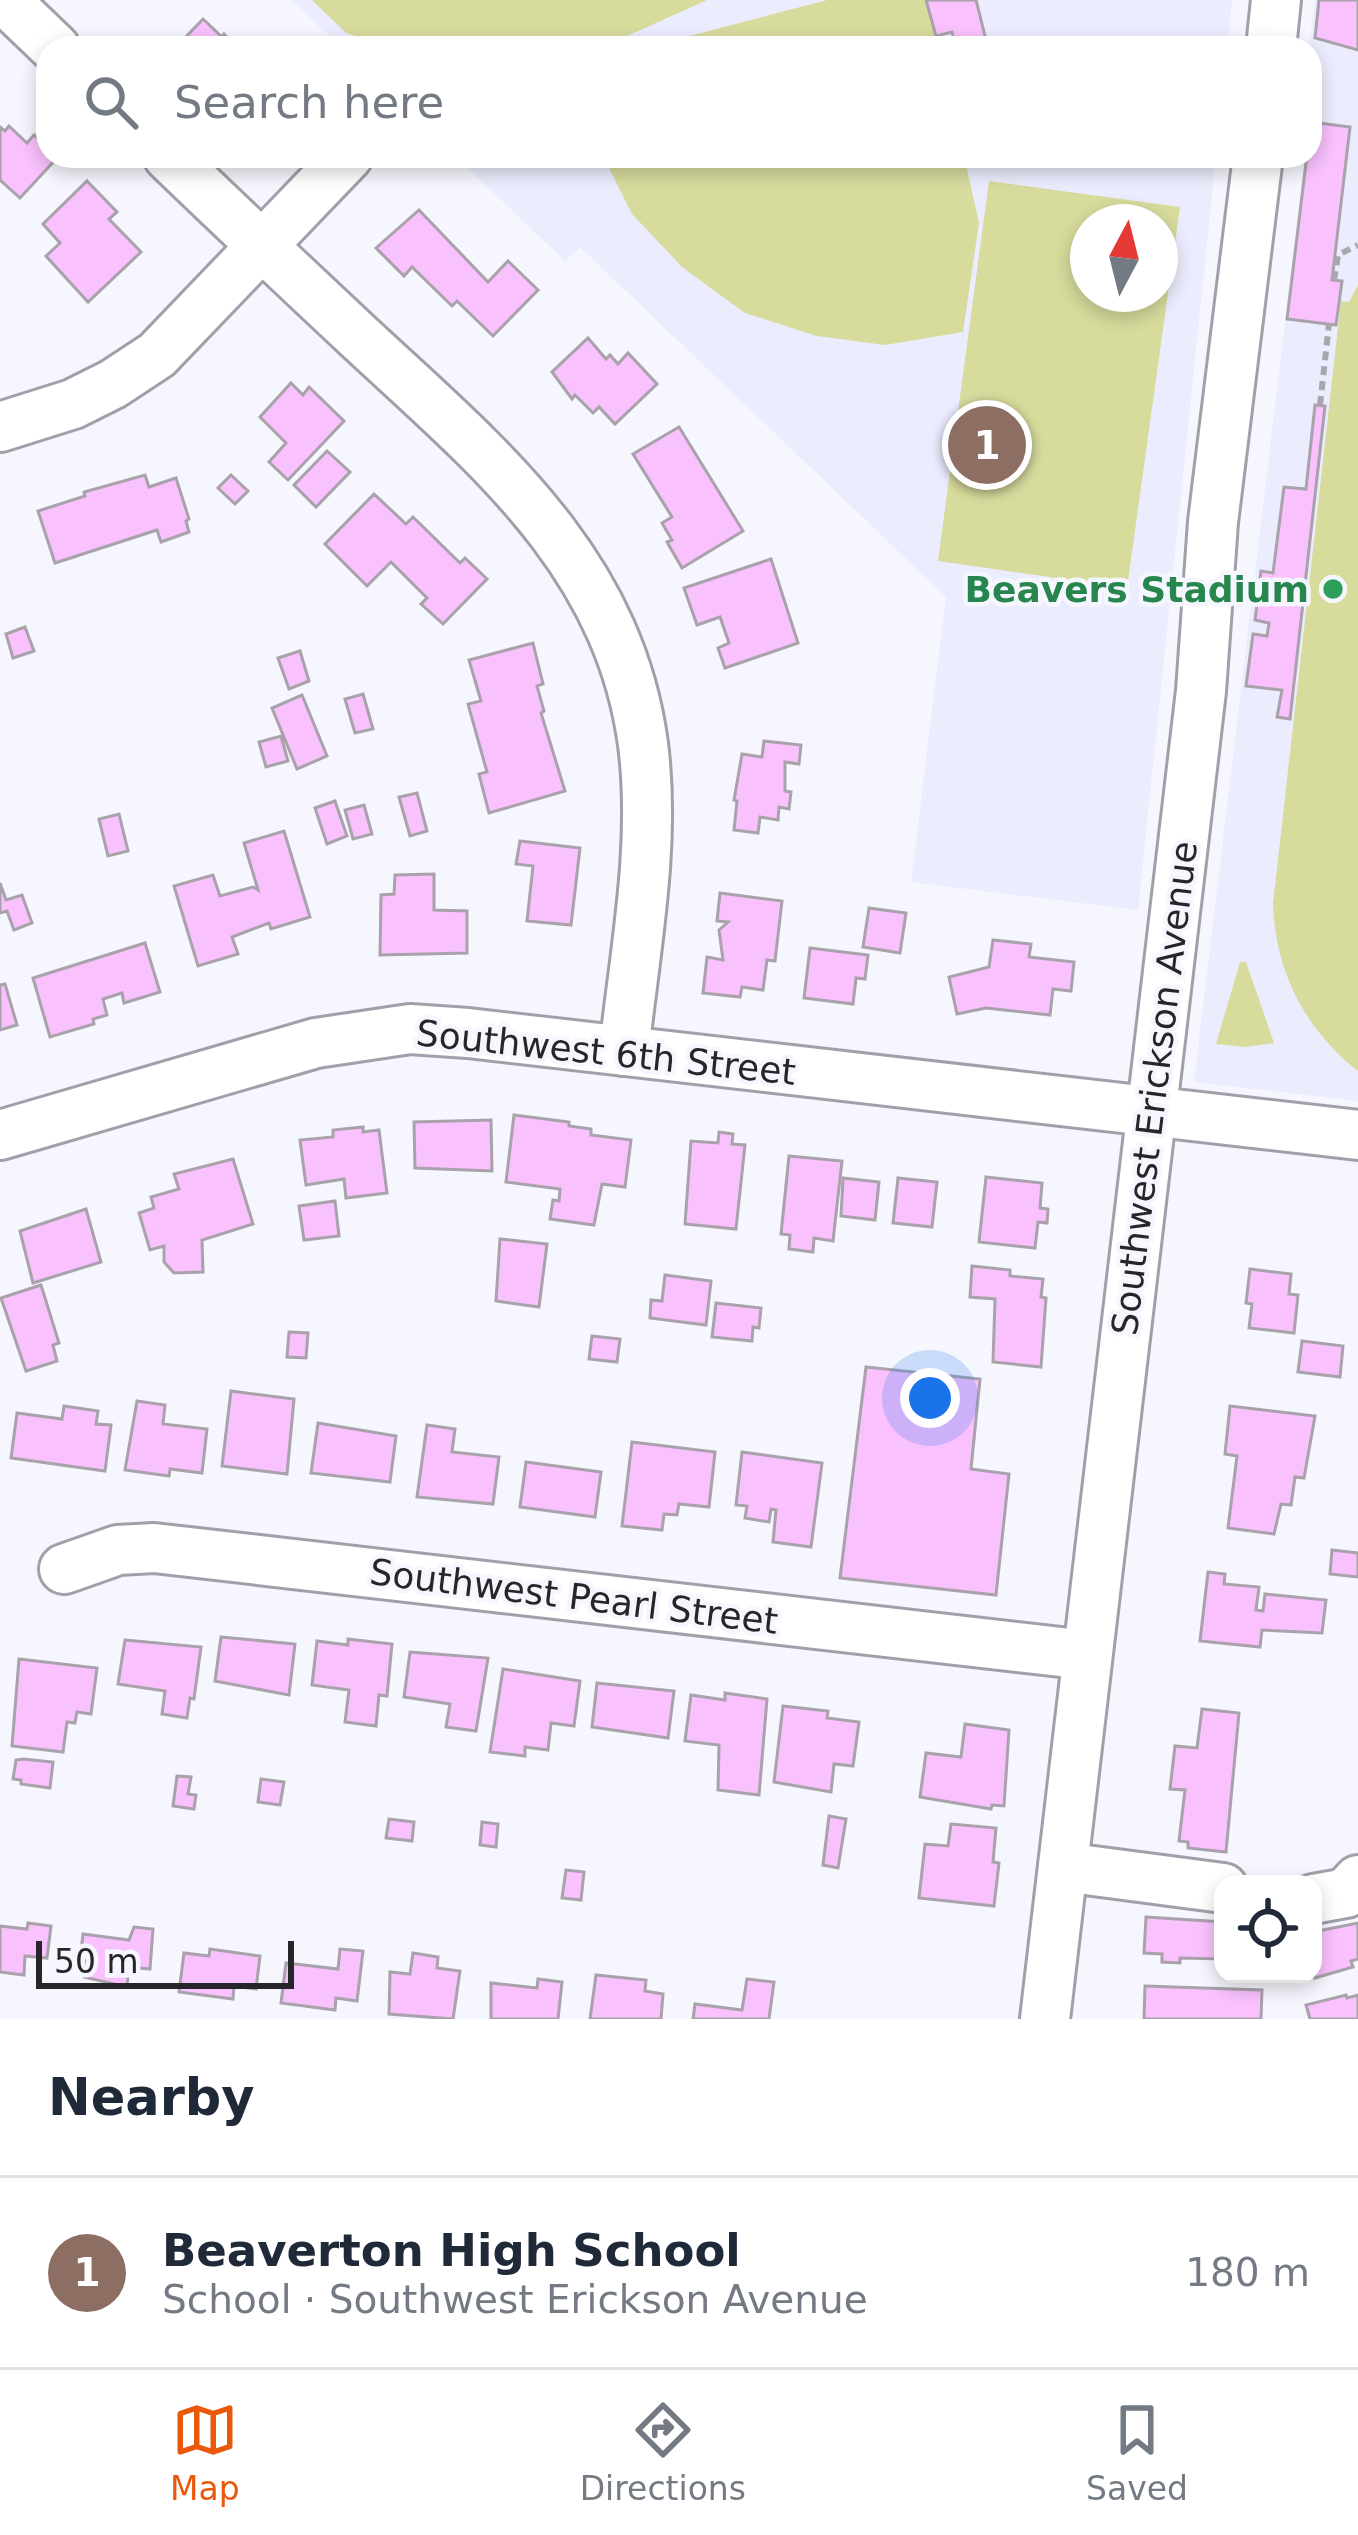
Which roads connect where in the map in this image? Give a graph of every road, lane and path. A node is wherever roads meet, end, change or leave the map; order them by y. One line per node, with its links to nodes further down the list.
1 (5, 0): 3 (street)
2 (1276, 0): 4 (street)
3 (43, 36)
4 (1272, 36)
5 (181, 168): 8 (street)
6 (336, 168): 8 (street)
7 (1257, 168): 15 (street, Southwest Erickson Avenue)
8 (261, 245): 13 (street); 14 (street)
9 (1358, 245): 10 (path)
10 (1334, 280)
11 (1329, 324): 12 (path)
12 (1320, 405)
13 (0, 428)
14 (624, 1051): 15 (street, Southwest 6th Street); 16 (street, Southwest 6th Street)
15 (1152, 1112): 17 (street, Southwest 6th Street); 19 (street, Southwest Erickson Avenue)
16 (0, 1135)
17 (1358, 1135)
18 (64, 1569): 19 (street, Southwest Pearl Street)
19 (1087, 1654): 20 (street, Southwest Erickson Avenue)
20 (1063, 1867): 22 (street); 24 (street, Southwest Erickson Avenue)
21 (1358, 1880): 23 (street)
22 (1214, 1887)
23 (1322, 1897)
24 (1045, 2019)

